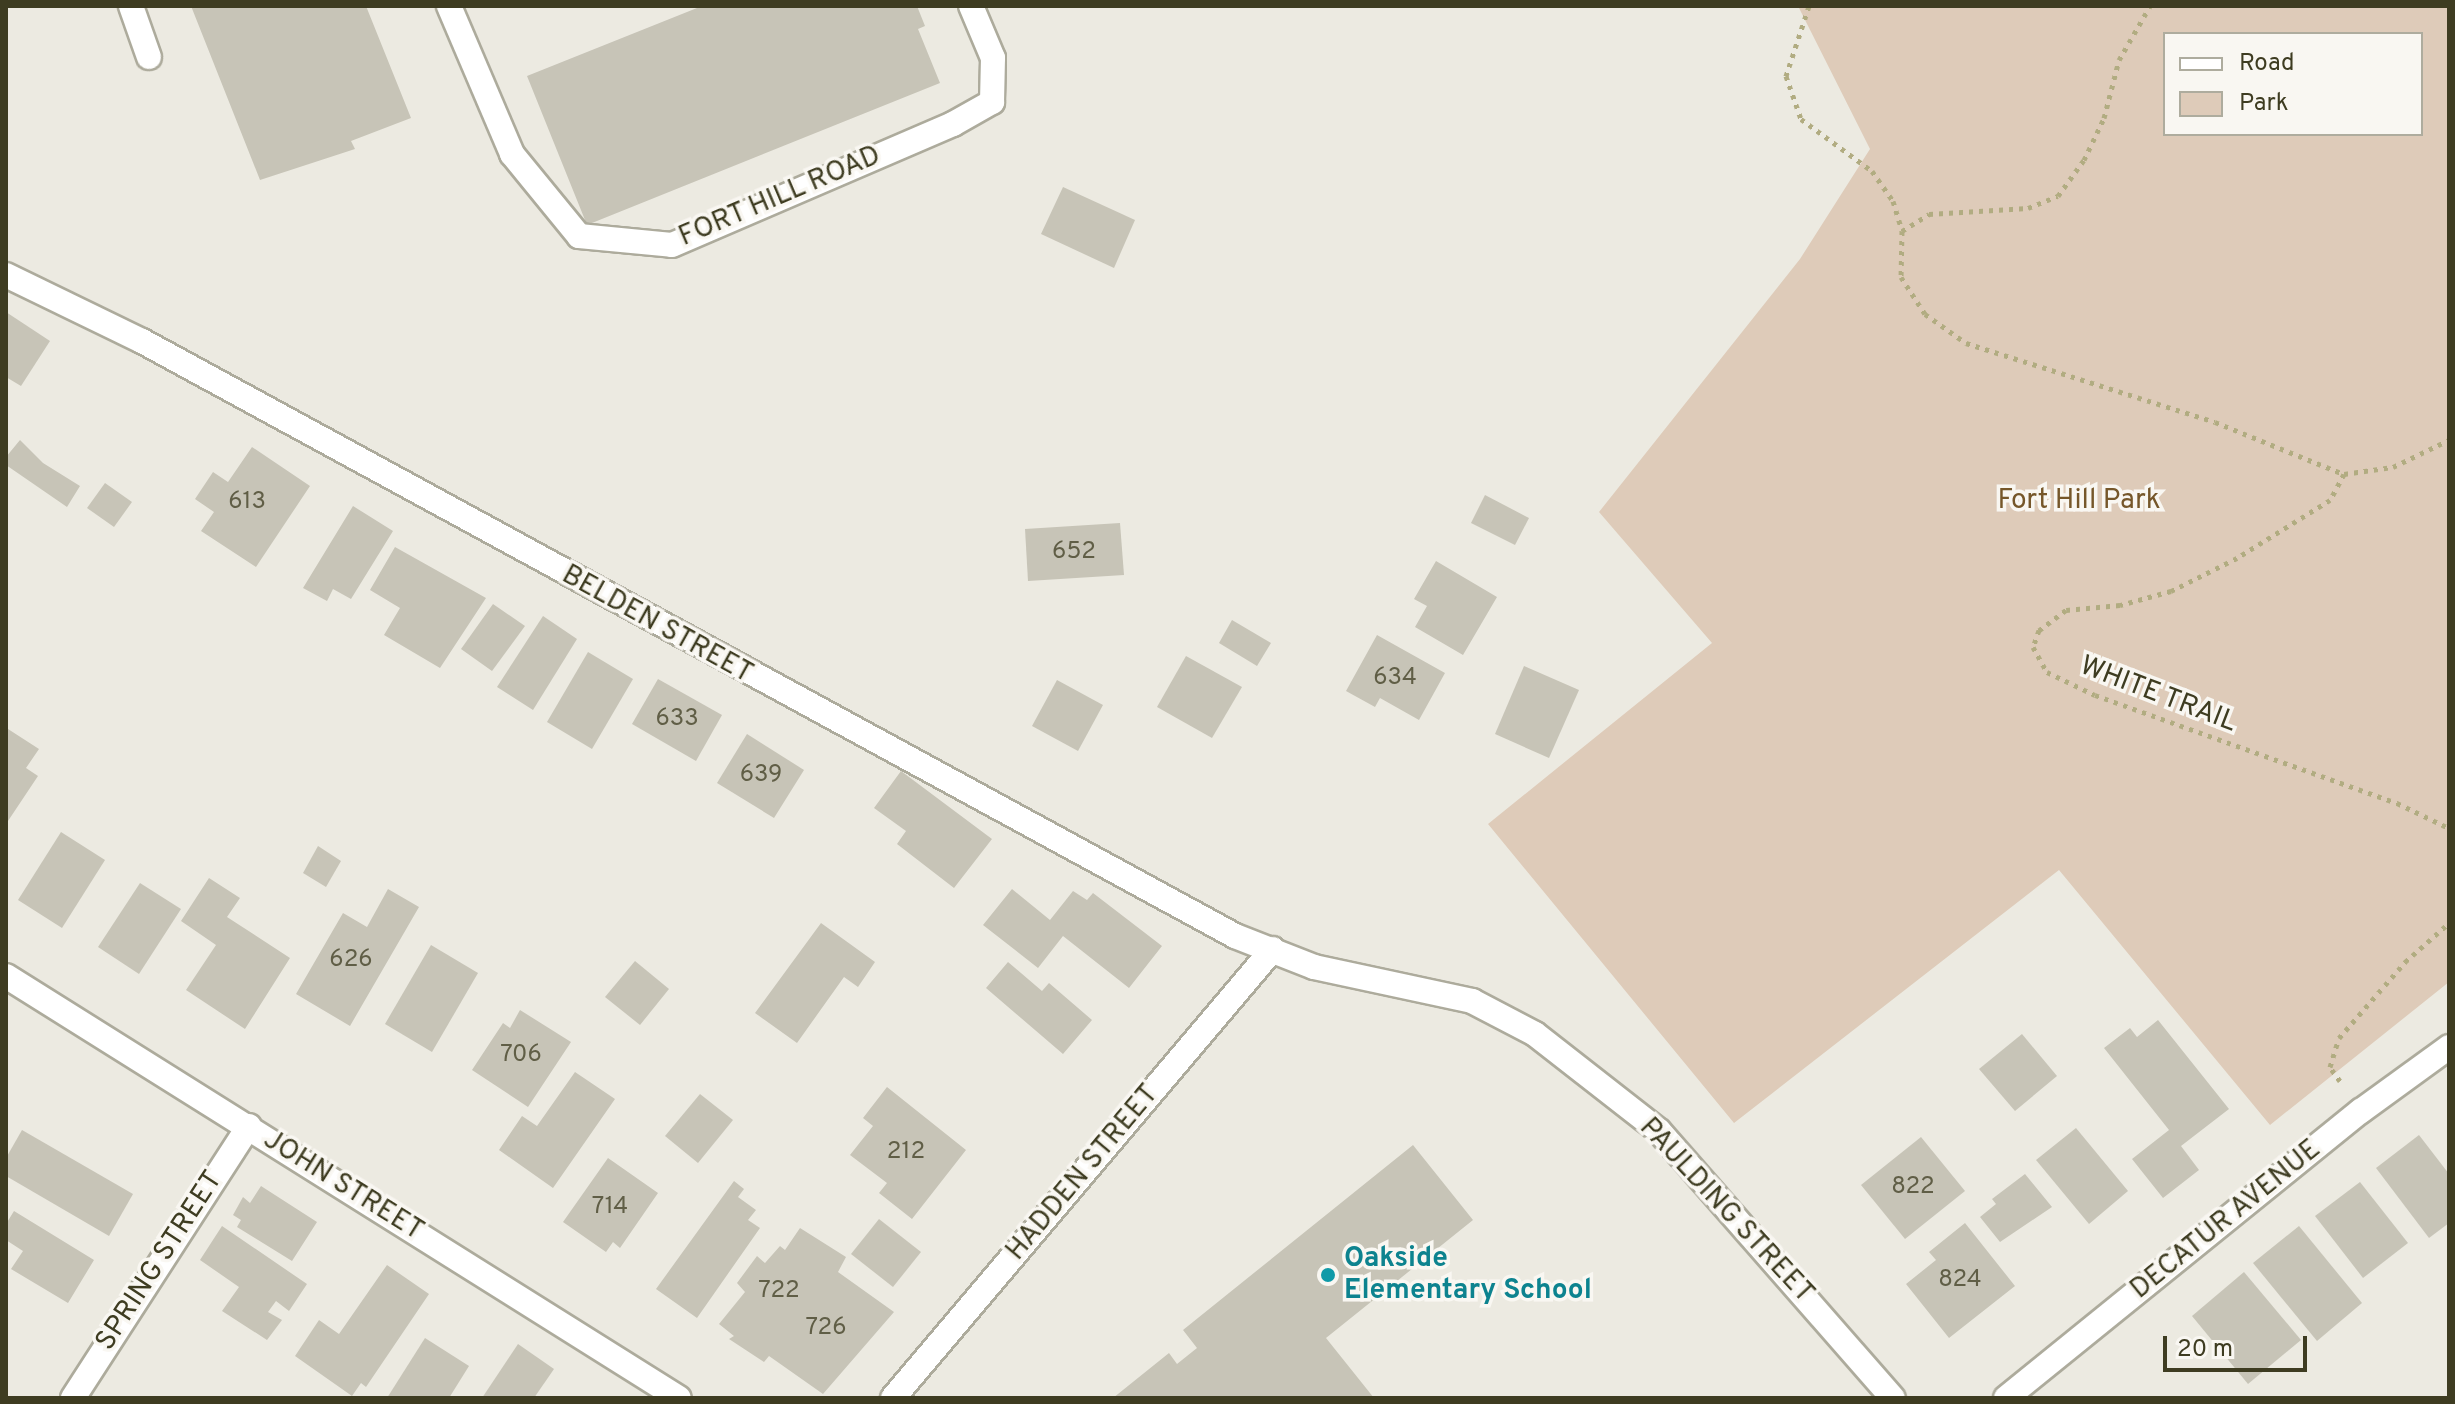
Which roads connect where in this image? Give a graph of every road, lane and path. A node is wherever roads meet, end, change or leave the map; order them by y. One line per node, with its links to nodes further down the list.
1 (131, 6): 6 (street)
2 (449, 6): 3 (street, FORT HILL ROAD)
3 (971, 6)
4 (1809, 6): 7 (path)
5 (2150, 6): 7 (path)
6 (149, 57)
7 (1902, 231): 10 (path)
8 (6, 275): 13 (street, BELDEN STREET)
9 (2449, 440): 10 (path)
10 (2344, 474): 11 (path, WHITE TRAIL)
11 (2449, 828)
12 (2449, 923): 16 (path)
13 (1273, 949): 20 (street, HADDEN STREET); 21 (street, PAULDING STREET)
14 (6, 976): 17 (street, JOHN STREET)
15 (2449, 1047): 16 (street, DECATUR AVENUE)
16 (2361, 1111): 22 (street, DECATUR AVENUE)
17 (249, 1126): 18 (street, SPRING STREET); 19 (street, JOHN STREET)
18 (73, 1398)
19 (679, 1398)
20 (893, 1398)
21 (1893, 1398)
22 (2006, 1398)

